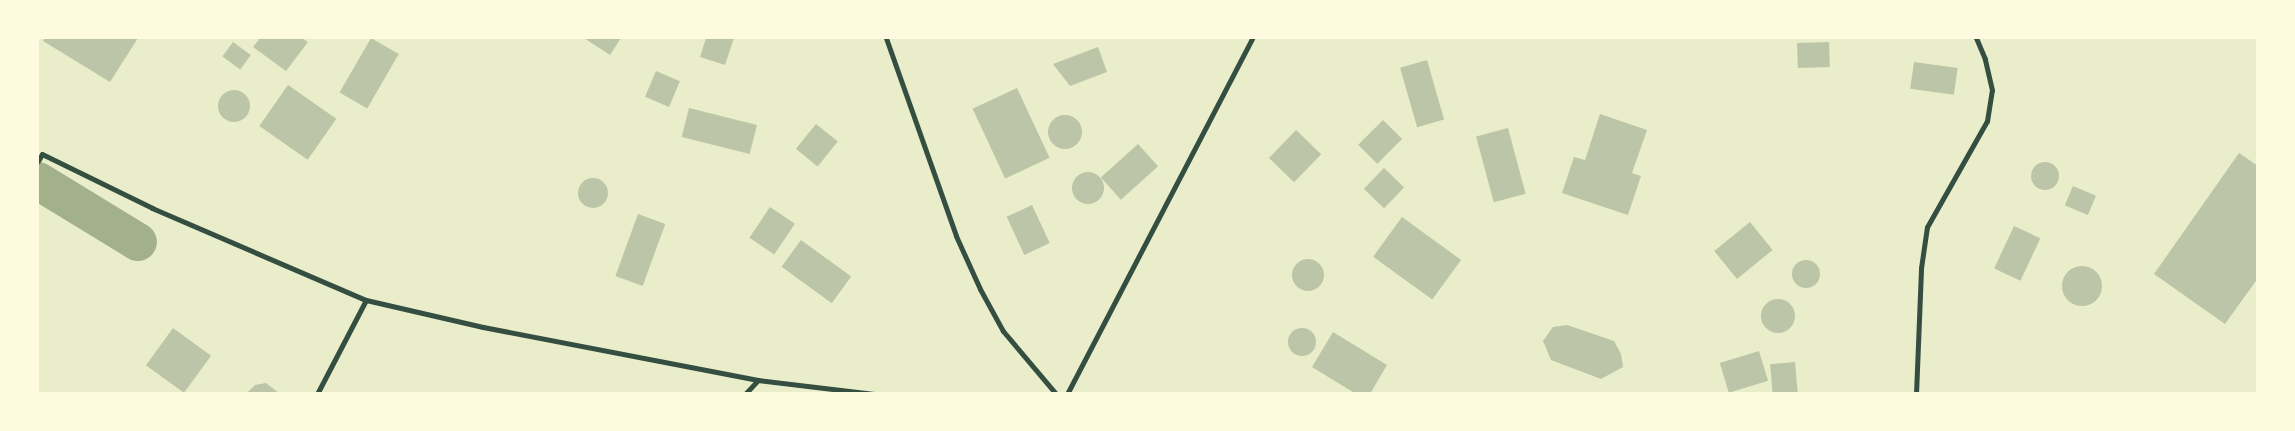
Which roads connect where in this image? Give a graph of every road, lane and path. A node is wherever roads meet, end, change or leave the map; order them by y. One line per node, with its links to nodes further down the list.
1 (886, 38): 11 (street)
2 (1252, 38): 12 (street)
3 (1976, 38): 13 (street)
4 (40, 152): 5 (street); 6 (street)
5 (38, 161)
6 (366, 300): 7 (street); 8 (street)
7 (758, 380): 9 (street); 10 (street)
8 (317, 394)
9 (745, 394)
10 (874, 394)
11 (1056, 394)
12 (1068, 394)
13 (1916, 394)

